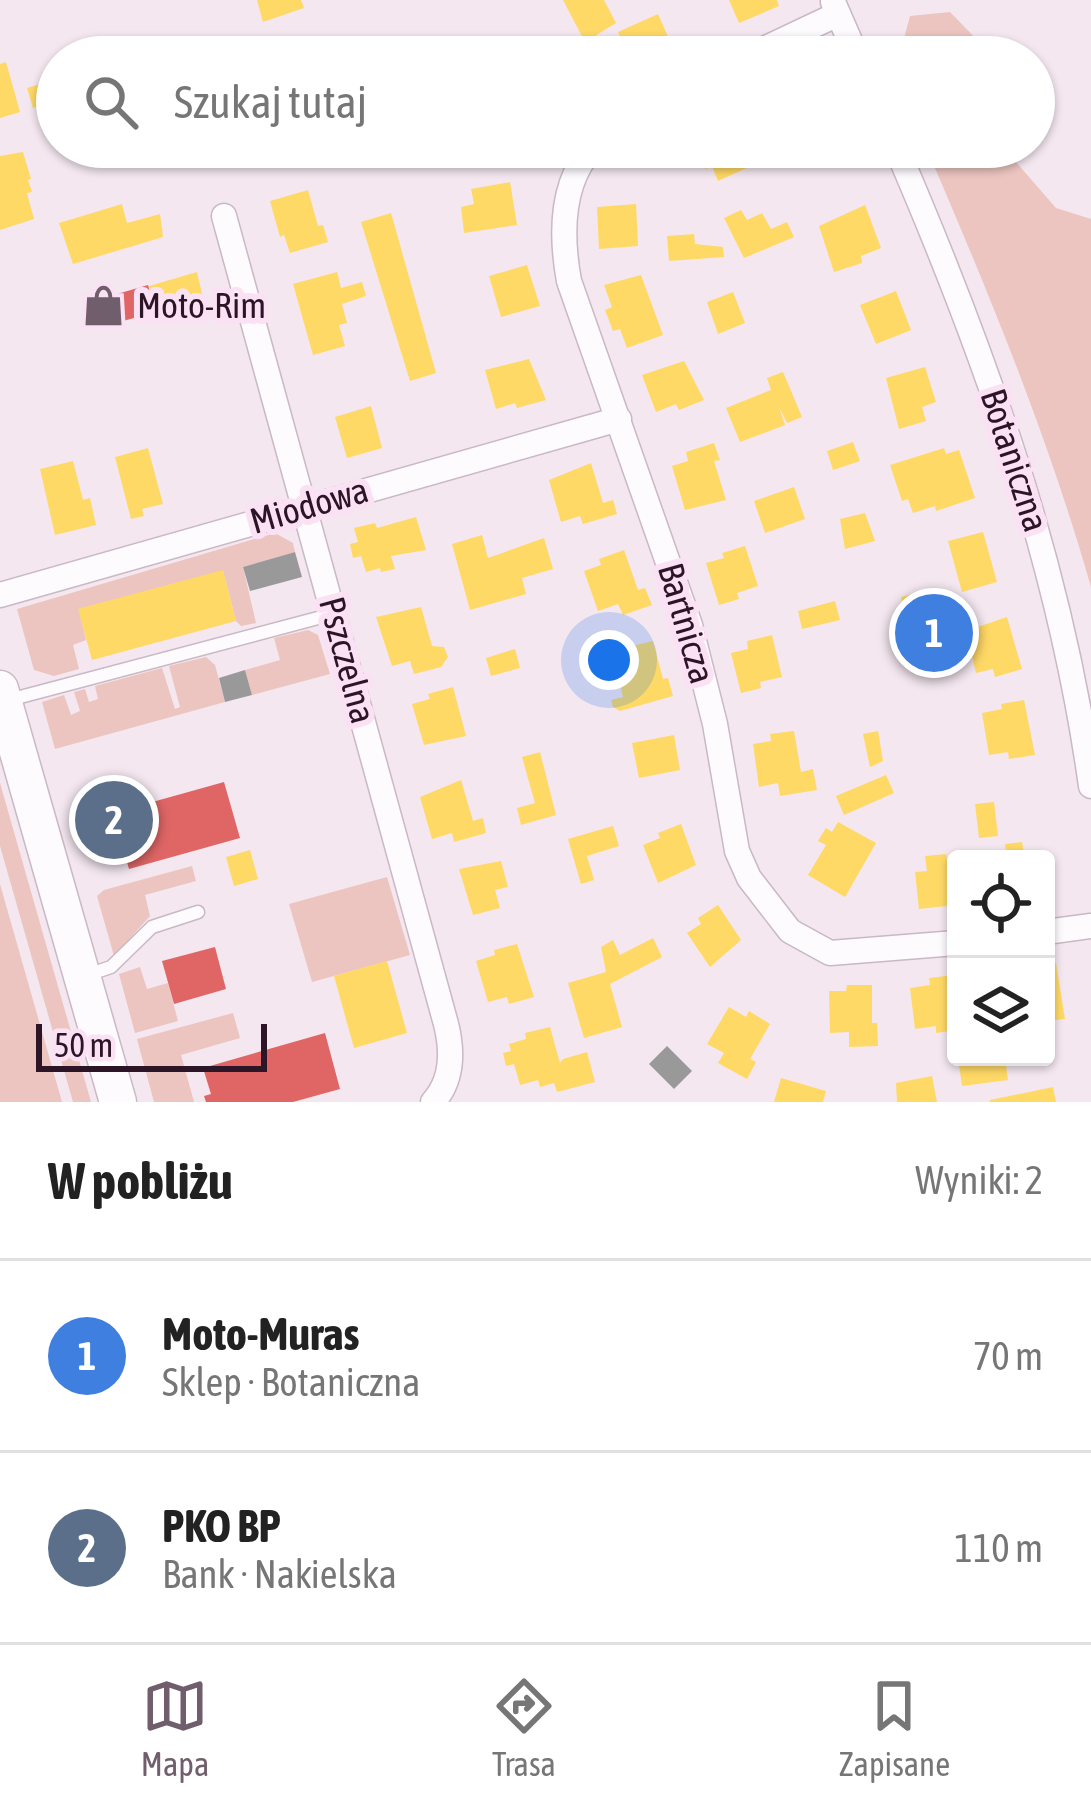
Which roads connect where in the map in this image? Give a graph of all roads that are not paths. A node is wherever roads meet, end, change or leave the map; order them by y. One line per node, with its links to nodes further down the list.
1 (835, 7): 2 (street); 3 (street)
2 (784, 36)
3 (847, 36)
4 (579, 168): 7 (street, Bartnicza)
5 (905, 168): 12 (street, Botaniczna)
6 (224, 216): 8 (street, Pszczelna)
7 (619, 418): 8 (street, Miodowa); 16 (street, Bartnicza)
8 (307, 506): 9 (street, Miodowa); 10 (street, Pszczelna)
9 (0, 595)
10 (336, 614): 11 (lane); 19 (street, Pszczelna)
11 (2, 695): 17 (main road)
12 (1091, 786)
13 (198, 912): 17 (lane)
14 (1091, 926): 15 (street)
15 (1055, 931)
16 (947, 945)
17 (82, 976): 18 (main road)
18 (118, 1102)
19 (433, 1102)

